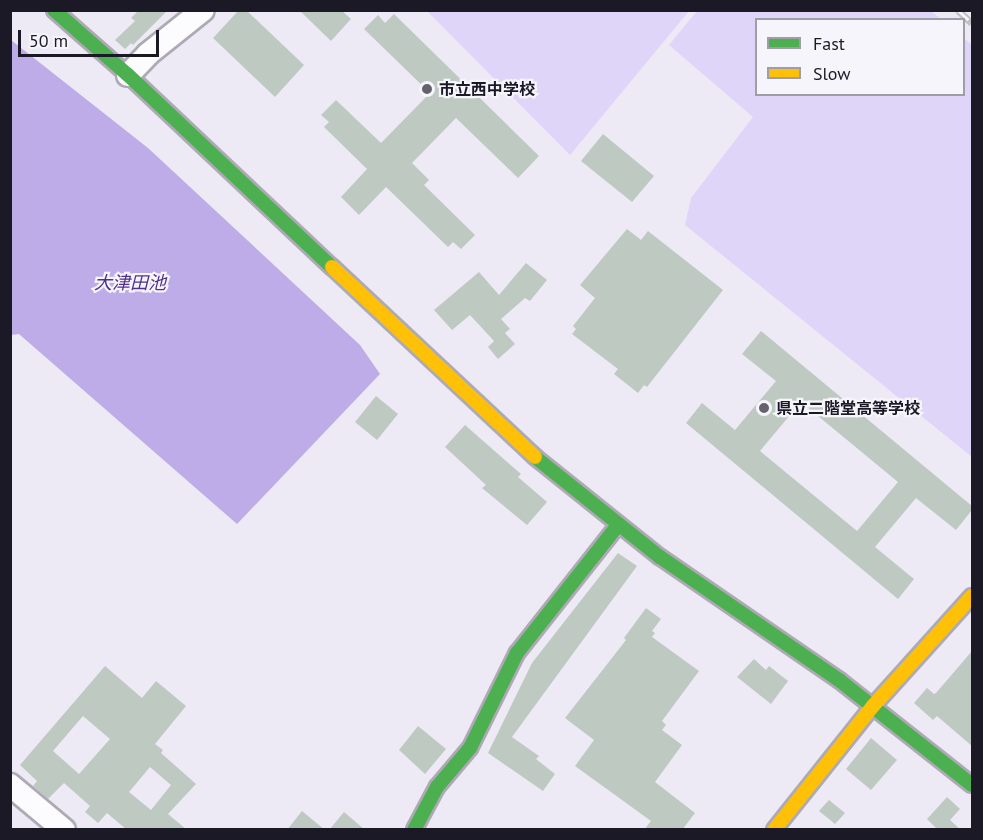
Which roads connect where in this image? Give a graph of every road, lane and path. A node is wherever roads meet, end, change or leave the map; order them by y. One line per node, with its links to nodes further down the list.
1 (54, 10): 3 (street)
2 (203, 10): 3 (street)
3 (128, 75): 4 (street)
4 (618, 525): 6 (street); 10 (street)
5 (972, 596): 6 (street)
6 (873, 706): 7 (street); 11 (street)
7 (972, 785)
8 (12, 791): 9 (street)
9 (64, 830)
10 (414, 830)
11 (774, 830)

